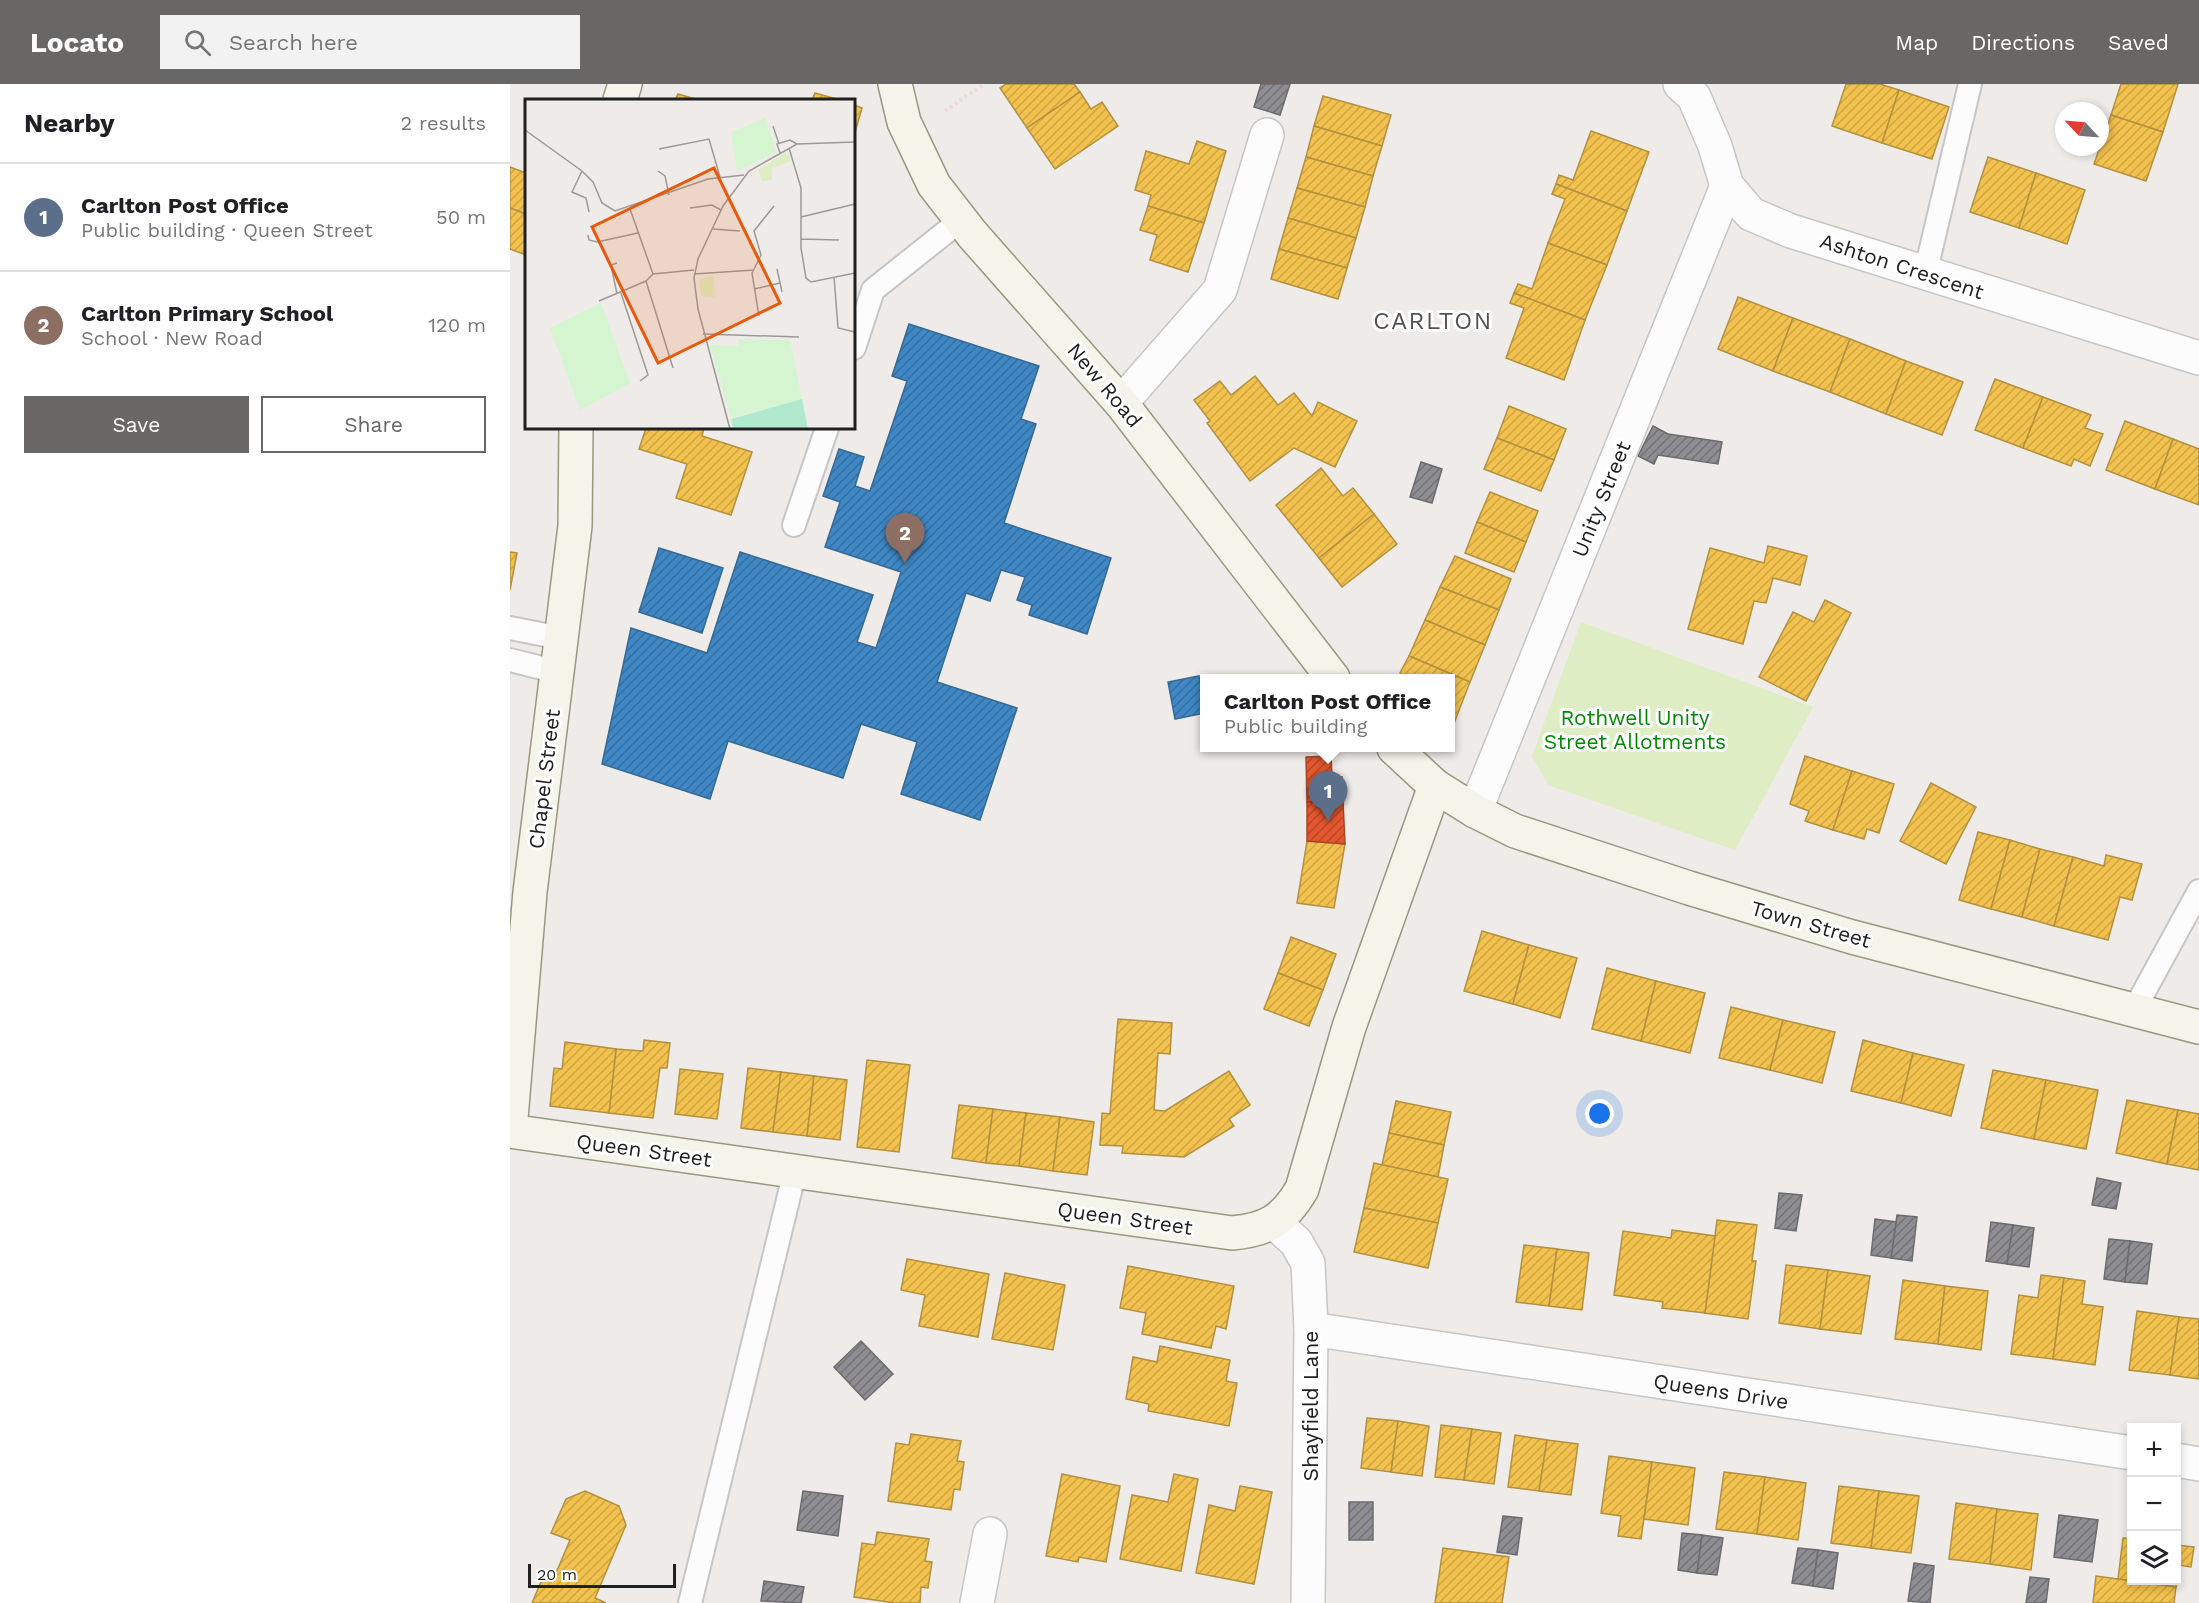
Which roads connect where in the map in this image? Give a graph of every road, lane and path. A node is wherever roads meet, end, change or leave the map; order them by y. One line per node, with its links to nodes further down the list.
1 (626, 84): 5 (street)
2 (895, 84): 8 (street, New Road)
3 (1680, 84): 7 (street, Ashton Crescent)
4 (1970, 84): 9 (lane)
5 (620, 99)
6 (1267, 135): 12 (street)
7 (1726, 186): 9 (street, Ashton Crescent); 23 (street, Unity Street)
8 (962, 220): 10 (lane); 12 (street, New Road)
9 (1925, 274): 11 (street, Ashton Crescent)
10 (855, 345)
11 (2199, 358)
12 (1122, 403): 20 (street, New Road)
13 (576, 429): 17 (street, Chapel Street)
14 (827, 429): 15 (lane)
15 (794, 525)
16 (510, 628): 17 (lane)
17 (561, 638): 19 (street, Chapel Street)
18 (510, 660): 19 (lane)
19 (558, 672): 27 (street, Chapel Street)
20 (1330, 674)
21 (1399, 752): 22 (street)
22 (1435, 786): 23 (street, Town Street); 29 (street, Queen Street)
23 (1475, 811): 25 (street, Town Street)
24 (2199, 891): 25 (lane)
25 (2134, 1010): 26 (street, Town Street)
26 (2199, 1027)
27 (510, 1130): 28 (street, Queen Street)
28 (795, 1171): 29 (street, Queen Street); 35 (lane)
29 (1274, 1222): 30 (street, Shayfield Lane)
30 (1311, 1329): 31 (street, Queens Drive); 37 (street, Shayfield Lane)
31 (2127, 1452)
32 (2181, 1461): 33 (street)
33 (2199, 1464)
34 (990, 1534): 36 (street)
35 (690, 1603)
36 (977, 1603)
37 (1308, 1603)

